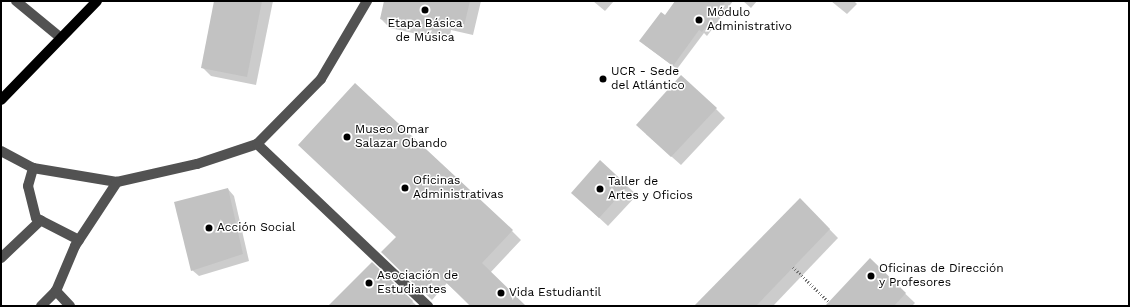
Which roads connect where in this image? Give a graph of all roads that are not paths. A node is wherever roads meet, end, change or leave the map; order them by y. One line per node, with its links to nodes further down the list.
1 (16, 1): 4 (street)
2 (97, 1): 4 (main road)
3 (367, 1): 6 (street)
4 (61, 38): 5 (main road)
5 (1, 100)
6 (258, 144): 9 (street); 16 (street)
7 (1, 151): 8 (street)
8 (33, 168): 9 (street); 10 (street)
9 (117, 182): 11 (street)
10 (41, 220): 11 (street); 12 (street)
11 (80, 240): 13 (street)
12 (1, 258)
13 (56, 291): 14 (street); 15 (street)
14 (41, 306)
15 (70, 306)
16 (428, 306)

